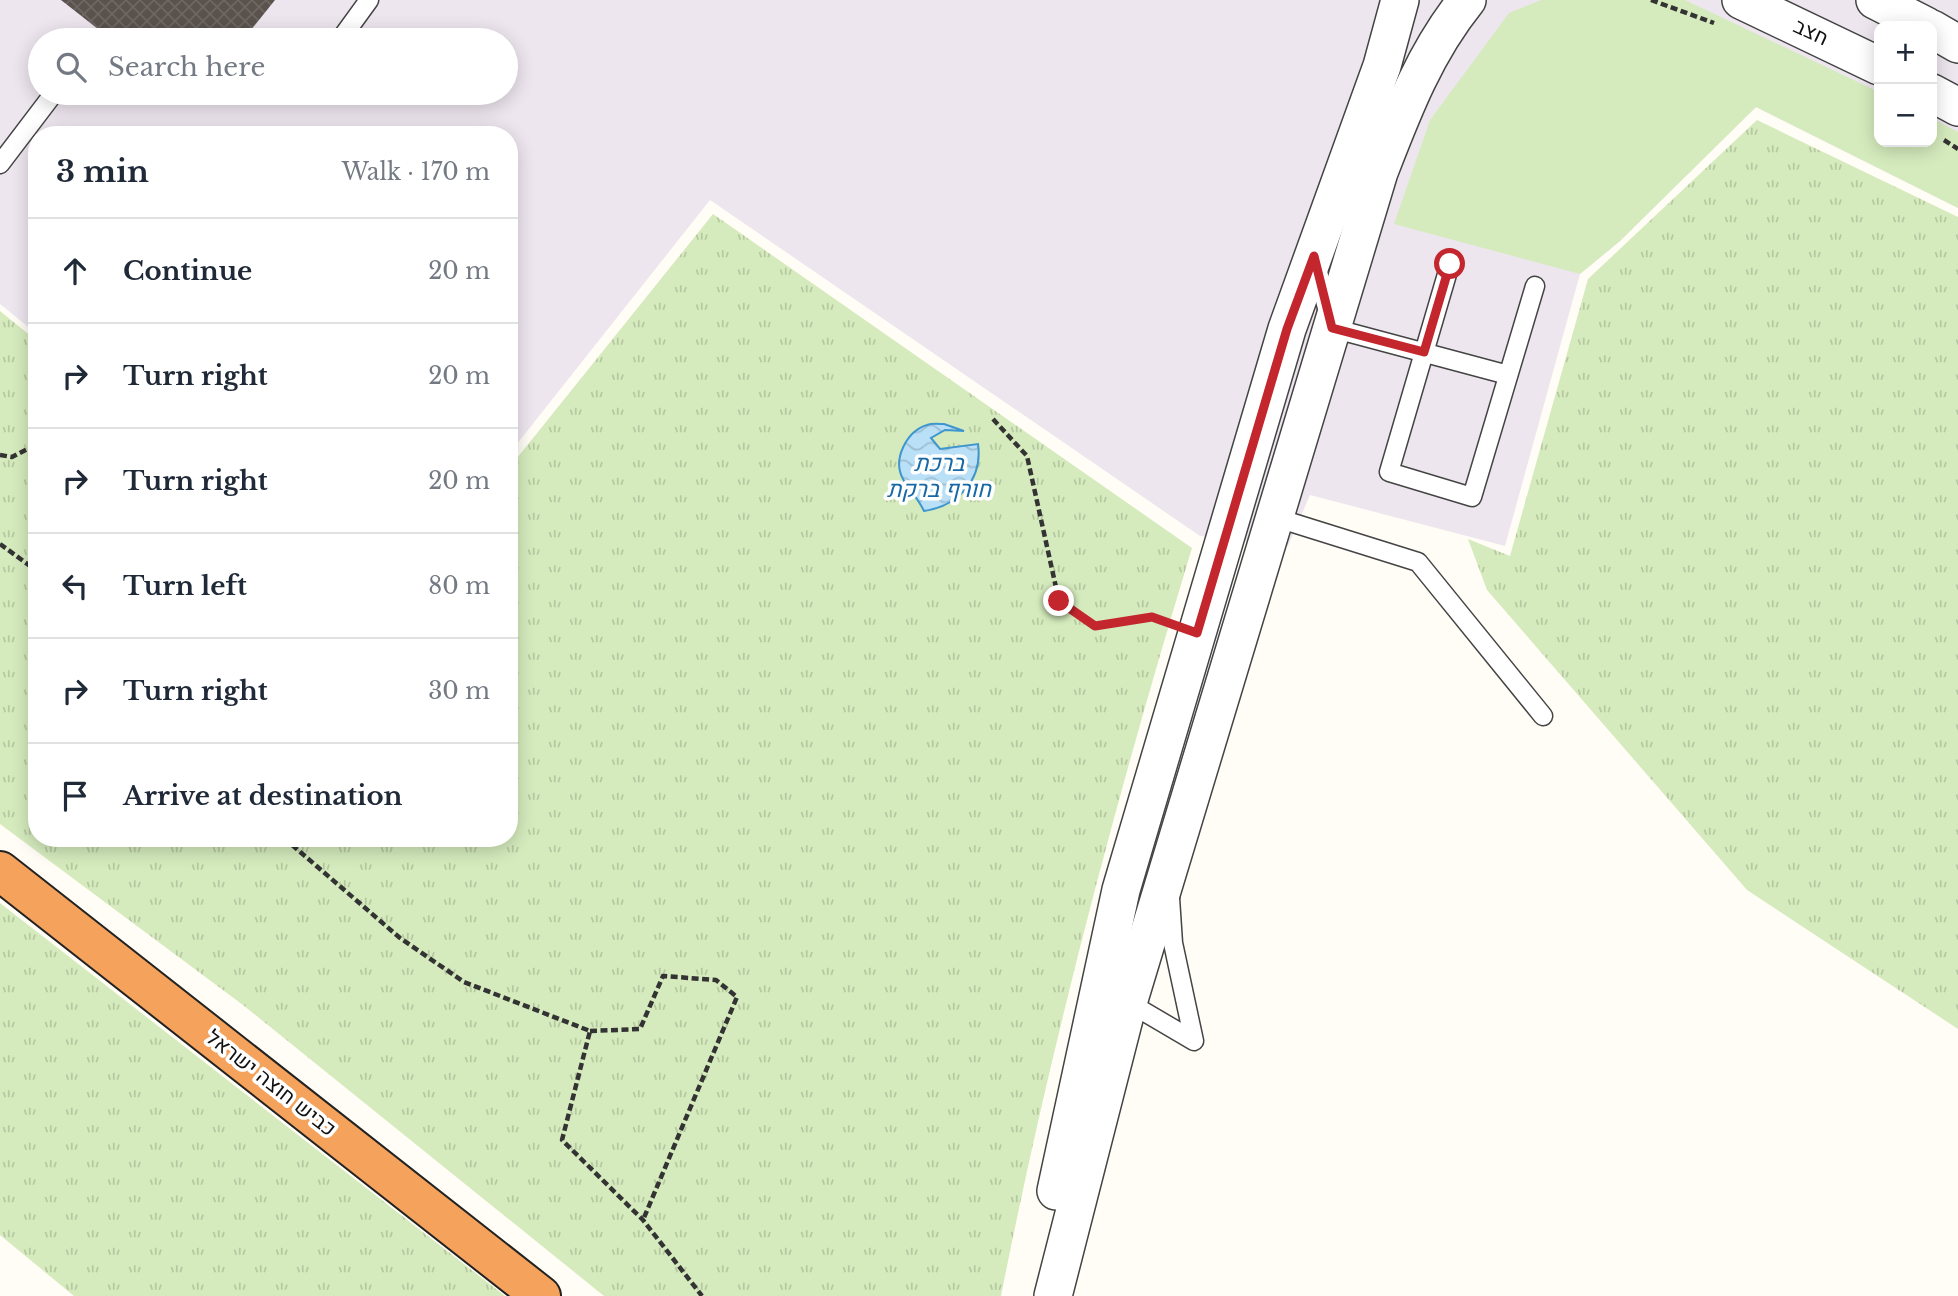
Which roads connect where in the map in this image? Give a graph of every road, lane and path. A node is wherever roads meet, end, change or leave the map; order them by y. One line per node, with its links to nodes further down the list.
1 (369, 0): 7 (lane)
2 (1400, 0): 17 (street)
3 (1468, 0): 20 (street)
4 (1741, 0): 10 (street, חצב)
5 (1875, 0): 6 (street)
6 (1916, 21)
7 (349, 28)
8 (1937, 32): 9 (street)
9 (1958, 44)
10 (1874, 64)
11 (1937, 96): 13 (street)
12 (45, 105): 14 (lane)
13 (1958, 107)
14 (29, 126)
15 (28, 127): 16 (lane)
16 (0, 164)
17 (1314, 256): 20 (lane); 29 (street)
18 (1450, 264): 21 (lane)
19 (1535, 286): 22 (lane)
20 (1332, 328): 21 (lane); 26 (street)
21 (1424, 352): 22 (lane); 22 (lane)
22 (1508, 375)
23 (993, 419): 29 (path)
24 (28, 449): 25 (path)
25 (0, 455)
26 (1274, 517): 30 (lane); 32 (street)
27 (0, 544): 28 (path)
28 (28, 564)
29 (1197, 633): 34 (street)
30 (1543, 716)
31 (294, 847): 36 (path)
32 (1168, 869): 35 (street); 35 (lane)
33 (0, 870): 38 (highway, כביש חוצה ישראל)
34 (1102, 971): 35 (lane); 40 (street)
35 (1128, 1003): 41 (street)
36 (590, 1031): 37 (path); 37 (path)
37 (643, 1220): 39 (path)
38 (541, 1296)
39 (702, 1296)
40 (1032, 1296)
41 (1053, 1296)

